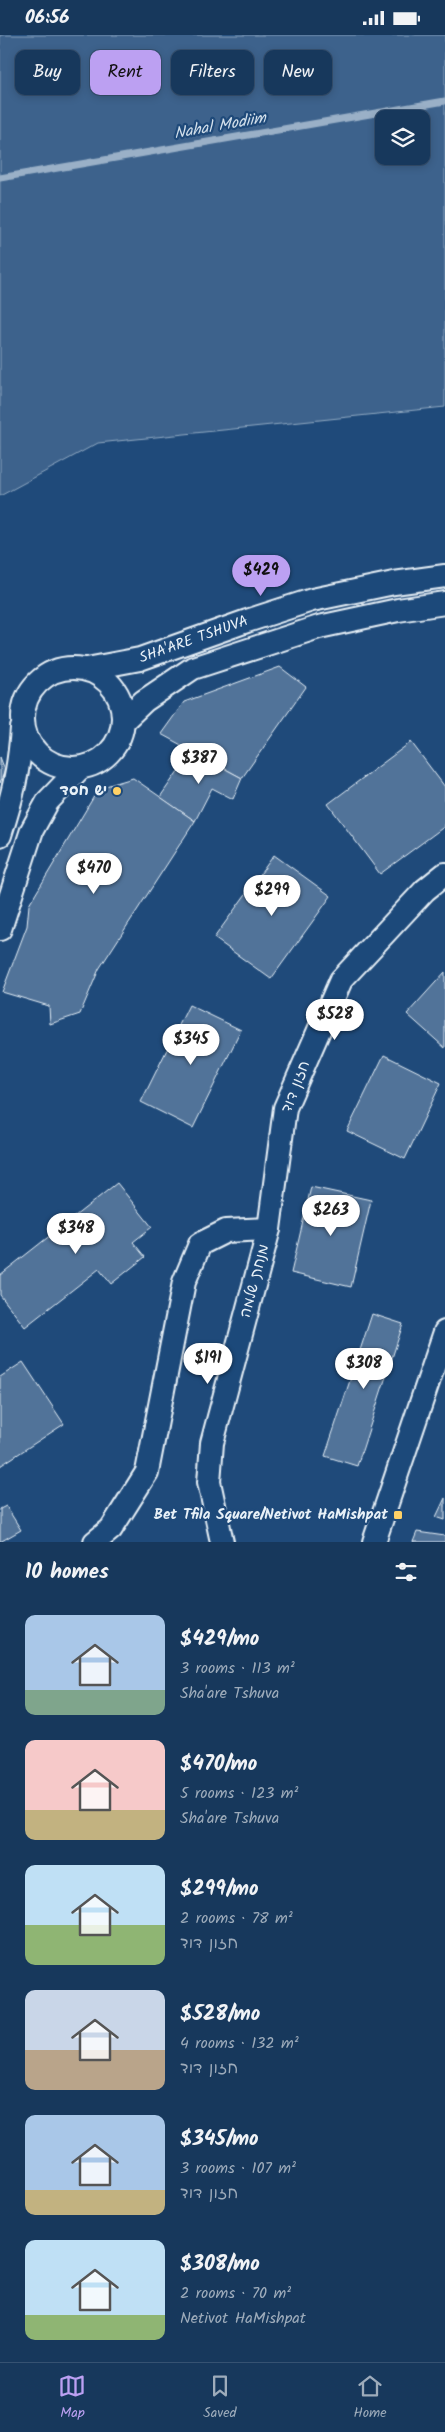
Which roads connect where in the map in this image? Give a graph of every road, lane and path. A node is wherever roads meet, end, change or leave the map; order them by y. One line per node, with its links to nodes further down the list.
1 (445, 576): 3 (street, SHA'ARE TSHUVA)
2 (445, 603): 4 (street, SHA'ARE TSHUVA)
3 (87, 669): 4 (street); 5 (street)
4 (123, 721): 6 (street)
5 (22, 724): 6 (street); 7 (street)
6 (79, 769): 9 (street)
7 (0, 835)
8 (445, 874): 10 (street, חזון דוד)
9 (0, 929)
10 (269, 1229): 12 (street, מנחת שלמה); 13 (street, מנחת שלמה)
11 (445, 1332): 14 (street)
12 (95, 1542)
13 (222, 1542)
14 (374, 1542)

